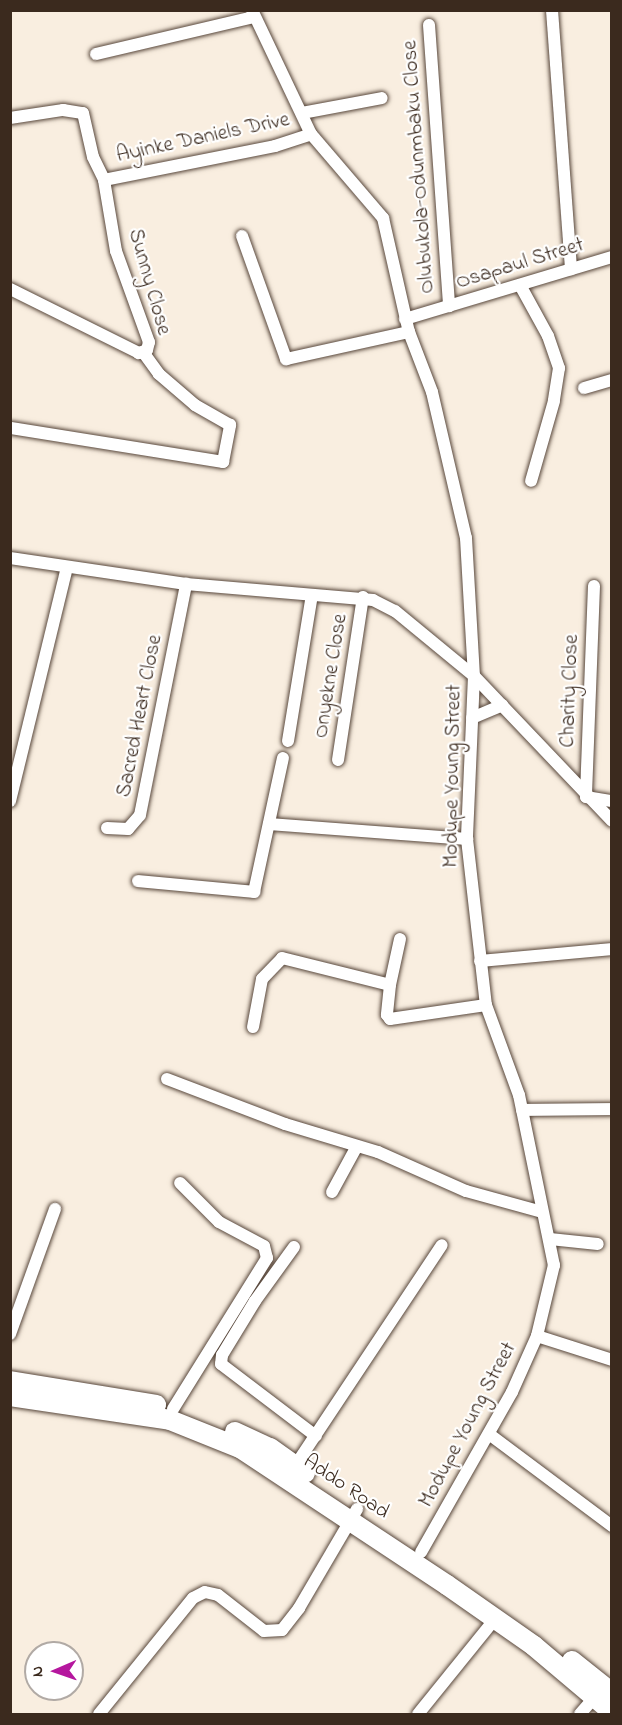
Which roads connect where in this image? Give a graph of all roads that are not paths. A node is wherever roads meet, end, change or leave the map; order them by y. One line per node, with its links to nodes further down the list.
1 (552, 10): 12 (street)
2 (253, 14): 4 (street); 6 (street, Modupe Young Street)
3 (429, 25): 15 (street, Olubukola-Odunmbaku Close)
4 (96, 54)
5 (382, 98): 6 (street, Ayinke Daniels Drive)
6 (302, 113): 8 (street, Modupe Young Street)
7 (10, 118): 9 (street, Ayinke Daniels Drive)
8 (311, 134): 9 (street, Ayinke Daniels Drive); 16 (street, Modupe Young Street)
9 (104, 180): 18 (street, Sunny Close)
10 (242, 236): 17 (street)
11 (612, 257): 12 (street, Osapaul Street)
12 (571, 268): 13 (street, Osapaul Street)
13 (520, 285): 15 (street, Osapaul Street); 22 (street)
14 (10, 289): 18 (street, Sunny Close)
15 (449, 306): 16 (street, Osapaul Street)
16 (405, 319): 17 (street, Modupe Young Street)
17 (409, 332): 29 (street, Modupe Young Street)
18 (144, 353): 21 (street)
19 (612, 380): 20 (street)
20 (584, 388)
21 (11, 428)
22 (531, 481)
23 (10, 558): 24 (street)
24 (68, 568): 25 (street); 36 (street)
25 (186, 584): 27 (street); 40 (street, Sacred Heart Close)
26 (594, 586): 35 (street, Charity Close)
27 (312, 594): 28 (street); 32 (street)
28 (363, 597): 29 (street); 34 (street, Onyekne Close)
29 (474, 676): 30 (street); 31 (street, Modupe Young Street)
30 (502, 705): 31 (street); 35 (street)
31 (472, 718): 41 (street, Modupe Young Street)
32 (288, 741)
33 (283, 758): 39 (street)
34 (338, 760)
35 (586, 797): 37 (street); 38 (street)
36 (10, 801)
37 (612, 801)
38 (612, 821)
39 (269, 824): 41 (street); 42 (street)
40 (107, 828)
41 (467, 839): 45 (street, Modupe Young Street)
42 (138, 882)
43 (400, 939): 46 (street)
44 (612, 949): 45 (street)
45 (480, 961): 47 (street, Modupe Young Street)
46 (390, 985): 47 (street); 48 (street)
47 (486, 1005): 51 (street, Modupe Young Street)
48 (253, 1027)
49 (167, 1079): 52 (street)
50 (612, 1109): 51 (street)
51 (522, 1110): 56 (street, Modupe Young Street)
52 (357, 1146): 54 (street); 56 (street)
53 (180, 1184): 66 (street)
54 (332, 1192)
55 (55, 1209): 61 (street)
56 (542, 1212): 57 (street, Modupe Young Street)
57 (550, 1239): 58 (street); 62 (street, Modupe Young Street)
58 (598, 1244)
59 (442, 1245): 68 (street)
60 (294, 1247): 68 (street)
61 (10, 1334)
62 (537, 1336): 63 (street); 67 (street, Modupe Young Street)
63 (612, 1360)
64 (10, 1382): 66 (main road, Addo Road)
65 (10, 1396): 70 (main road, Addo Road)
66 (173, 1409): 69 (main road, Addo Road)
67 (489, 1434): 71 (street); 72 (street, Modupe Young Street)
68 (316, 1436): 69 (street)
69 (296, 1466): 70 (main road, Addo Road)
70 (353, 1514): 72 (main road, Addo Road); 73 (main road, Addo Road); 76 (street)
71 (611, 1522)
72 (422, 1552): 74 (main road, Addo Road)
73 (495, 1619): 74 (main road, Addo Road); 77 (street)
74 (603, 1695): 75 (main road, Addo Road); 78 (street)
75 (612, 1712)
76 (99, 1714)
77 (418, 1714)
78 (580, 1714)

